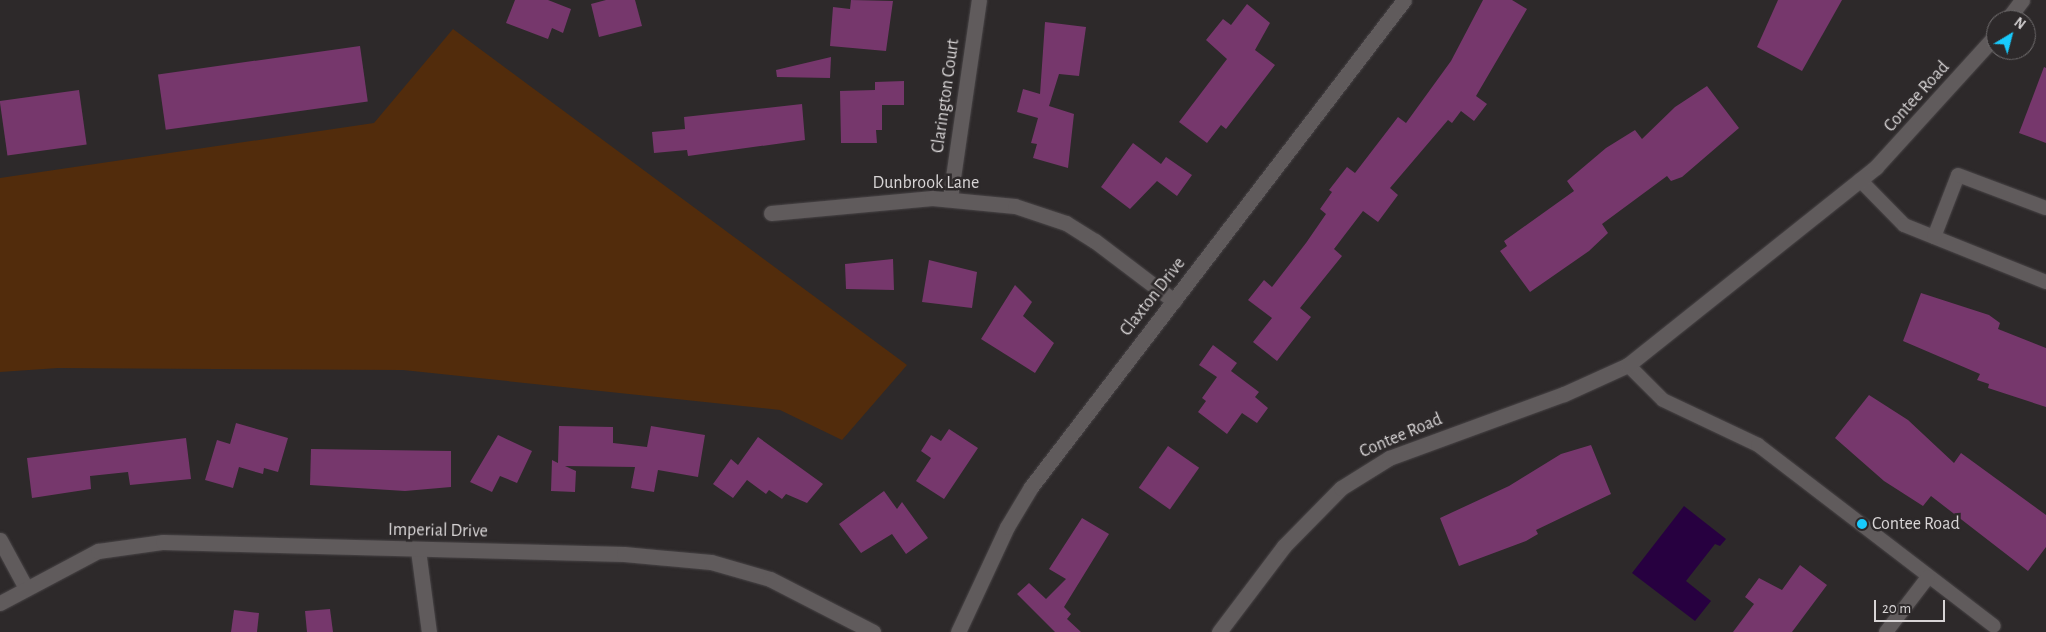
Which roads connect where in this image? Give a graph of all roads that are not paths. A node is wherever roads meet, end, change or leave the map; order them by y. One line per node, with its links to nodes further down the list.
1 (979, 0): 5 (street, Clarington Court)
2 (1404, 0): 10 (street, Claxton Drive)
3 (1986, 47): 4 (street, Contee Road)
4 (1860, 180): 8 (lane); 11 (street, Contee Road)
5 (950, 198): 7 (street, Dunbrook Lane); 10 (street, Dunbrook Lane)
6 (2046, 208): 8 (lane)
7 (771, 213)
8 (1934, 237): 9 (lane)
9 (2046, 282)
10 (1174, 301): 20 (street, Claxton Drive)
11 (1628, 365): 14 (lane); 21 (street, Contee Road)
12 (0, 540): 15 (street)
13 (418, 550): 15 (street, Imperial Drive); 18 (street); 19 (street, Imperial Drive)
14 (1928, 577): 17 (lane); 22 (lane)
15 (26, 588): 16 (street, Imperial Drive)
16 (0, 602)
17 (1994, 626)
18 (429, 632)
19 (873, 632)
20 (958, 632)
21 (1219, 632)
22 (1886, 632)

